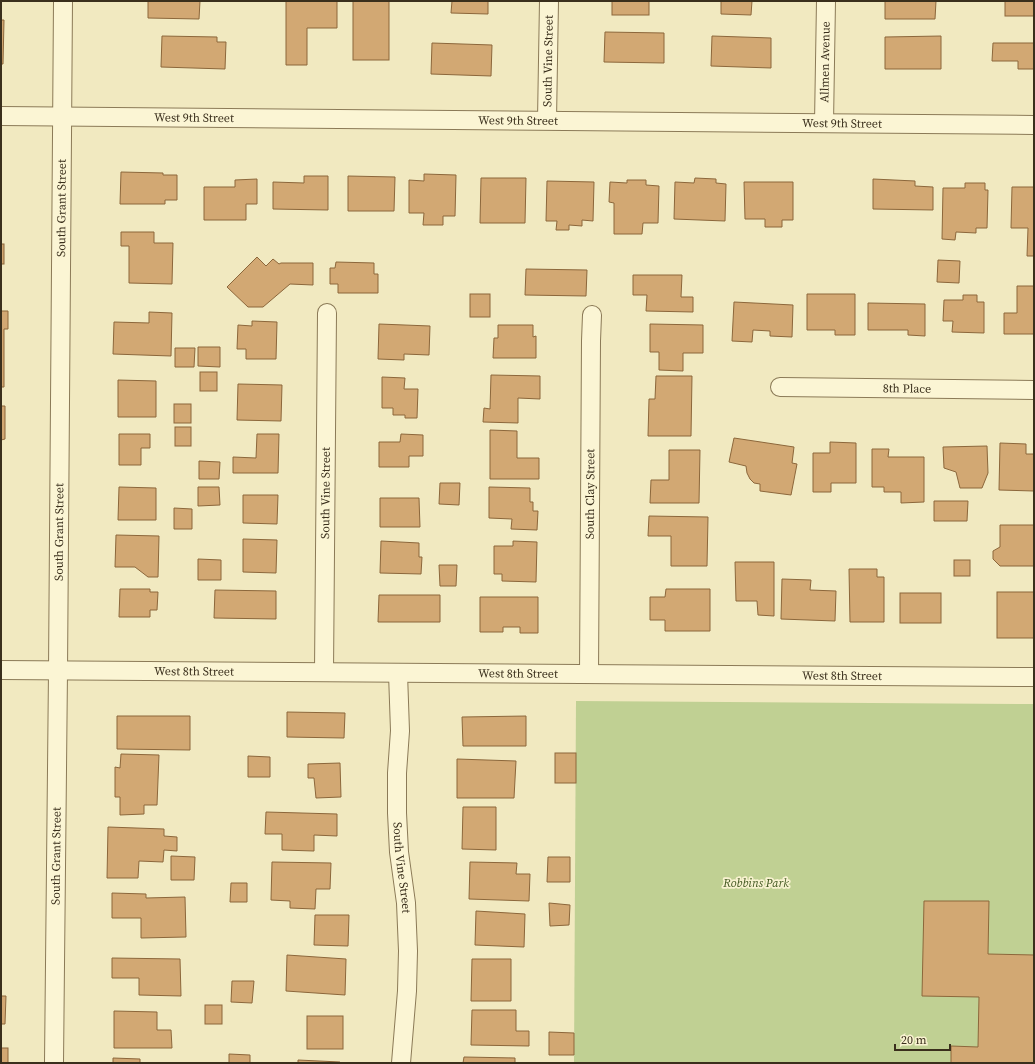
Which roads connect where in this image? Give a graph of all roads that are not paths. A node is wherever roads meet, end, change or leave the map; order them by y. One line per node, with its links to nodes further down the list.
1 (63, 1): 5 (street, South Grant Street)
2 (549, 1): 6 (street, South Vine Street)
3 (826, 1): 7 (street, Allmen Avenue)
4 (1, 116): 5 (street, West 9th Street)
5 (62, 117): 6 (street, West 9th Street); 14 (street, South Grant Street)
6 (547, 120): 7 (street, West 9th Street)
7 (824, 123): 8 (street, West 9th Street)
8 (1034, 125)
9 (327, 313): 15 (street, South Vine Street)
10 (592, 315): 17 (street, South Clay Street)
11 (780, 387): 12 (street, 8th Place)
12 (1034, 390)
13 (1, 670): 14 (street, West 8th Street)
14 (58, 671): 15 (street, West 8th Street); 19 (street, South Grant Street)
15 (324, 672): 16 (street, West 8th Street)
16 (398, 673): 17 (street, West 8th Street); 20 (street, South Vine Street)
17 (589, 674): 18 (street, West 8th Street)
18 (1034, 677)
19 (54, 1063)
20 (401, 1063)

